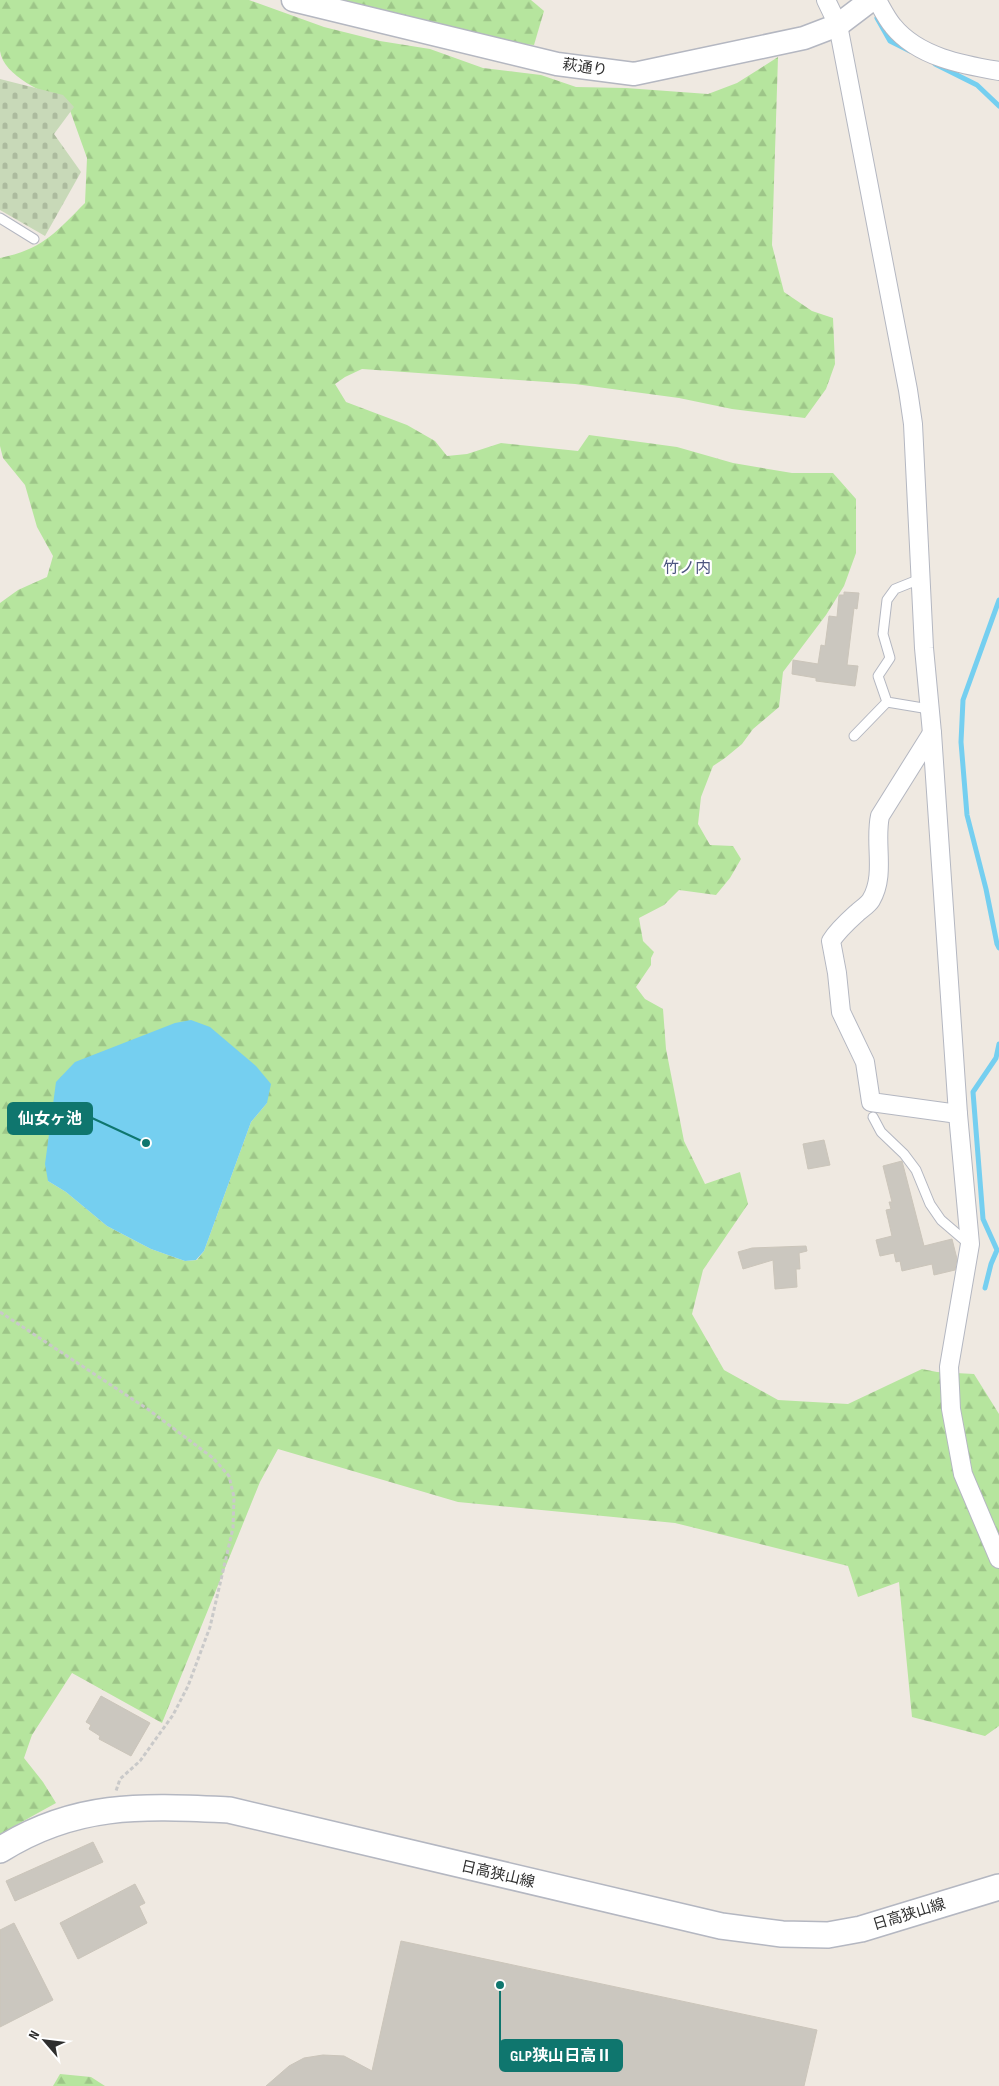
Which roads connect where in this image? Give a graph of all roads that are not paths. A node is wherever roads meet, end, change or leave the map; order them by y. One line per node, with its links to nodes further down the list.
1 (293, 0): 5 (street, 萩通り)
2 (826, 0): 5 (street)
3 (871, 0): 5 (street, 萩通り)
4 (876, 0): 6 (street)
5 (838, 25): 9 (street)
6 (999, 71)
7 (0, 218): 8 (lane)
8 (34, 239)
9 (920, 579): 10 (lane); 11 (street)
10 (887, 702): 11 (lane); 13 (lane)
11 (929, 709): 12 (street)
12 (932, 733): 14 (street); 15 (street)
13 (854, 736)
14 (872, 1109): 15 (street); 16 (lane)
15 (958, 1114): 16 (street)
16 (970, 1244): 17 (street)
17 (999, 1559)
18 (0, 1850): 19 (main road, 日高狭山線)
19 (999, 1888)

